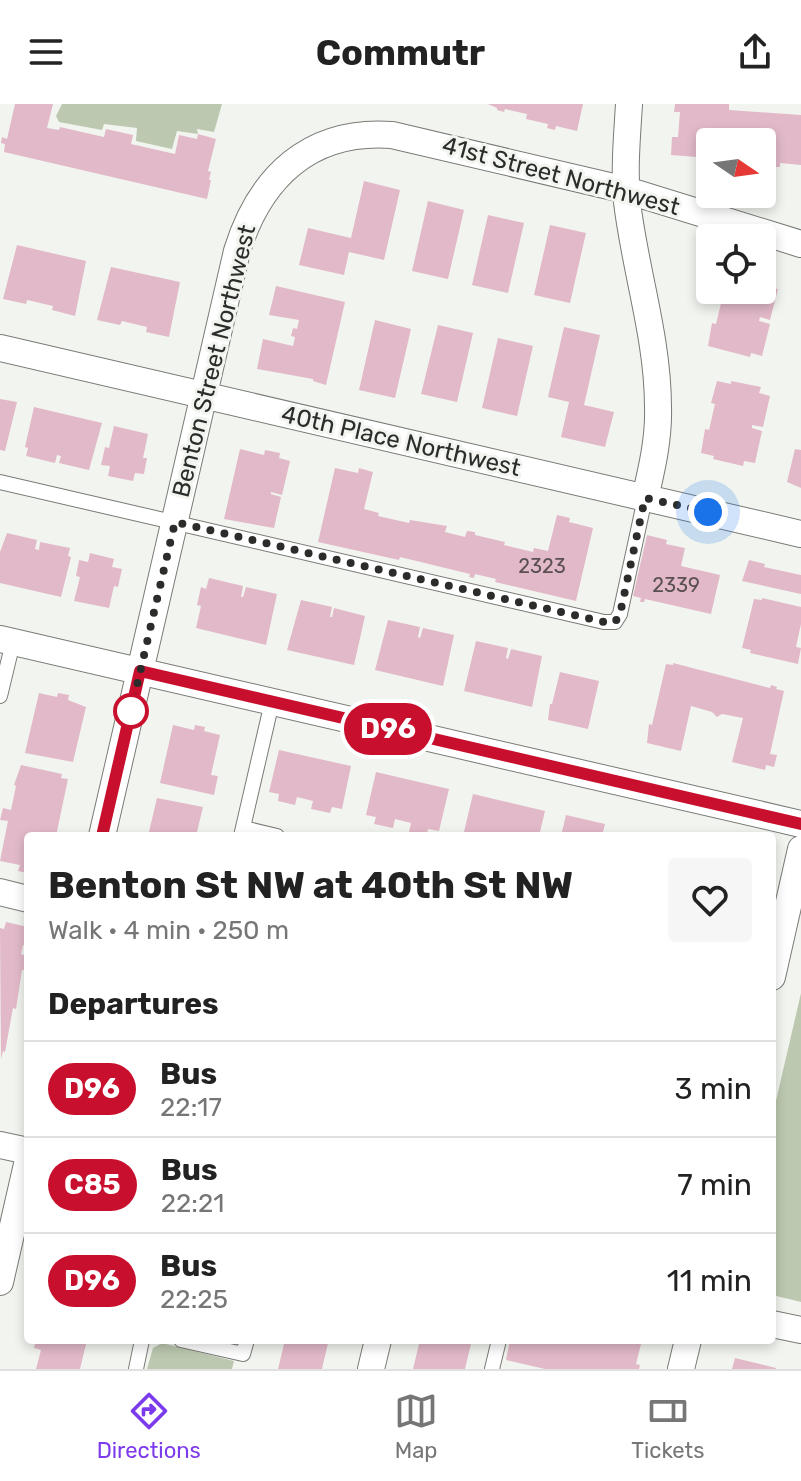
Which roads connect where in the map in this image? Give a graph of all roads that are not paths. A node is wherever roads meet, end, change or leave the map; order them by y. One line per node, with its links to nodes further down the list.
1 (629, 104): 3 (street)
2 (412, 138): 3 (street, 41st Street Northwest); 6 (street, Benton Street Northwest)
3 (626, 190): 4 (street, 41st Street Northwest); 8 (street)
4 (801, 244)
5 (0, 348): 6 (street, 40th Place Northwest)
6 (204, 395): 8 (street, 40th Place Northwest); 9 (street, Benton Street Northwest)
7 (0, 482): 9 (lane)
8 (645, 498): 9 (lane); 10 (street, 40th Place Northwest)
9 (175, 522): 12 (street, Benton Street Northwest)
10 (801, 534)
11 (6, 640): 12 (street); 13 (lane)
12 (140, 671): 14 (street); 16 (street, Benton Street Northwest)
13 (0, 696)
14 (272, 702): 15 (street); 17 (lane)
15 (801, 824)
16 (103, 832)
17 (242, 832)
18 (801, 849): 21 (street)
19 (0, 892): 20 (street)
20 (24, 898)
21 (776, 946)
22 (0, 1145): 23 (street)
23 (24, 1150)
24 (24, 1177): 25 (street)
25 (0, 1282)
26 (776, 1325): 27 (street)
27 (801, 1330)
28 (141, 1344): 34 (lane)
29 (199, 1344): 33 (lane)
30 (377, 1344): 35 (street)
31 (498, 1344): 36 (lane)
32 (687, 1344): 37 (street)
33 (243, 1354)
34 (136, 1369)
35 (371, 1369)
36 (492, 1369)
37 (681, 1369)

